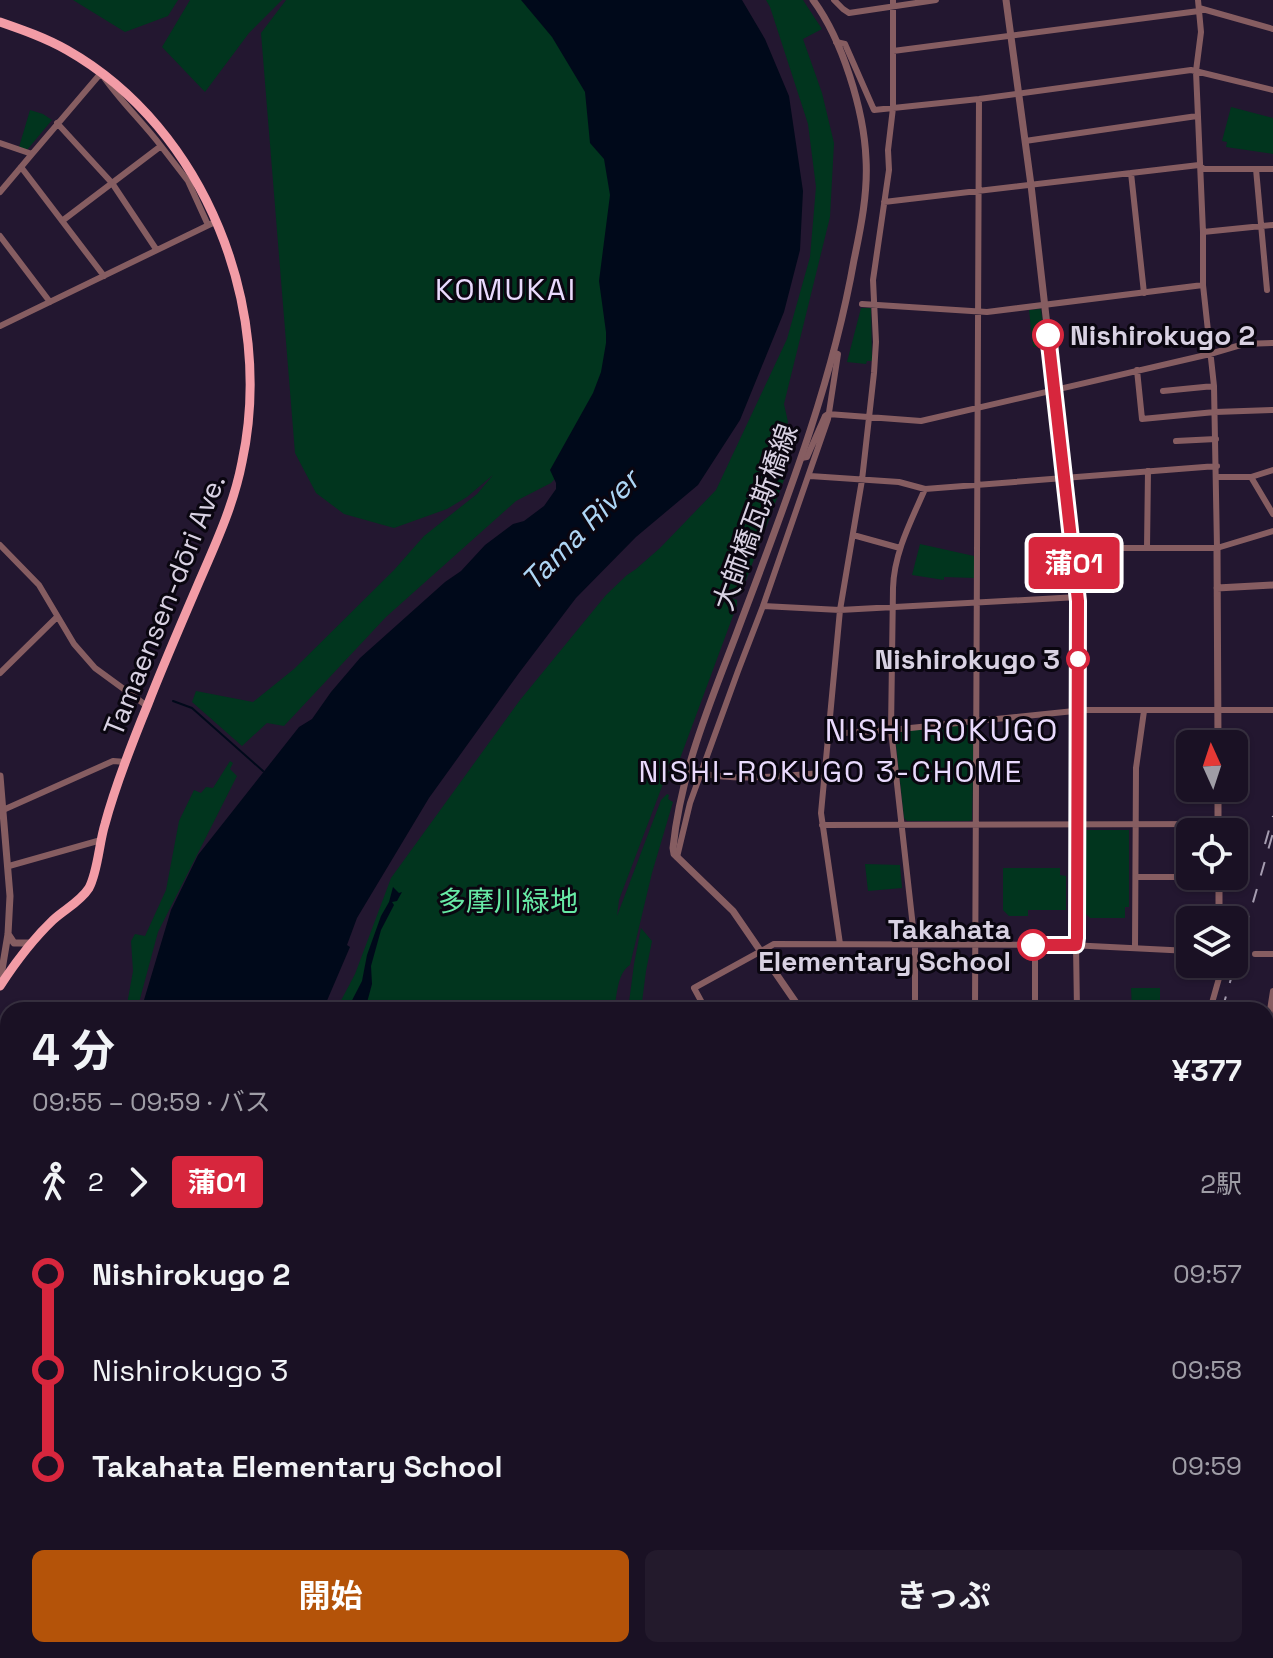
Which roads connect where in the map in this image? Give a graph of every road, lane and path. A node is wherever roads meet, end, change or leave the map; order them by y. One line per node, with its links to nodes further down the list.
1 (813, 0): 10 (street, 大師橋瓦斯橋線)
2 (834, 0): 5 (street)
3 (936, 0): 5 (street)
4 (1006, 0): 9 (street)
5 (892, 3): 11 (street)
6 (1199, 7): 8 (street); 9 (street); 12 (street)
7 (0, 22): 13 (main road, Tamaensen-dōri Ave.)
8 (1273, 29)
9 (1011, 36): 11 (street); 15 (street)
10 (836, 42): 17 (street); 52 (street, 大師橋瓦斯橋線)
11 (893, 51): 17 (street)
12 (1196, 71): 14 (street); 15 (street); 18 (street)
13 (101, 73): 19 (street); 22 (street); 35 (main road, Tamaensen-dōri Ave.)
14 (1273, 90)
15 (1019, 93): 16 (street); 20 (street)
16 (979, 99): 17 (street); 31 (street)
17 (893, 108): 33 (street)
18 (1197, 116): 20 (street); 24 (street)
19 (57, 123): 23 (street); 29 (street)
20 (1025, 141): 30 (street)
21 (0, 143): 23 (street)
22 (161, 146): 29 (street); 35 (street)
23 (32, 154): 25 (street)
24 (1199, 165): 26 (street); 28 (street); 38 (street)
25 (21, 167): 32 (street); 34 (street)
26 (1256, 169): 27 (street); 37 (street)
27 (1273, 169)
28 (1131, 173): 30 (street); 44 (street)
29 (112, 183): 34 (street); 40 (street)
30 (1031, 185): 31 (street); 48 (street)
31 (978, 191): 33 (street); 49 (street)
32 (0, 192)
33 (884, 202): 47 (street)
34 (62, 221): 41 (street)
35 (212, 223): 40 (street); 93 (main road, Tamaensen-dōri Ave.)
36 (1273, 225): 37 (street)
37 (1260, 226): 38 (street); 43 (street)
38 (1203, 232): 42 (street)
39 (0, 236): 45 (street)
40 (156, 249): 41 (street)
41 (104, 276): 45 (street)
42 (1203, 285): 44 (street); 53 (street)
43 (1267, 290)
44 (1144, 293): 48 (street)
45 (50, 302): 50 (street)
46 (862, 304): 47 (street)
47 (874, 305): 49 (street); 62 (street)
48 (1045, 306): 49 (street); 56 (street)
49 (978, 312): 58 (street)
50 (0, 326)
51 (1273, 343): 53 (street)
52 (833, 352): 61 (street); 65 (street, 大師橋瓦斯橋線)
53 (1210, 354): 54 (street); 55 (street)
54 (1137, 370): 56 (street); 60 (street)
55 (1214, 386): 57 (street); 60 (street)
56 (1054, 389): 58 (street); 72 (street)
57 (1163, 391)
58 (977, 408): 62 (street); 74 (street)
59 (1273, 410): 60 (street)
60 (1215, 412): 63 (street)
61 (828, 414): 62 (street); 65 (street); 69 (street)
62 (870, 418): 73 (street)
63 (1216, 439): 64 (street); 66 (street)
64 (1176, 441)
65 (801, 458): 114 (street, 大師橋瓦斯橋線)
66 (1217, 466): 68 (street); 70 (street)
67 (1273, 470): 71 (street)
68 (1148, 471): 72 (street); 82 (street)
69 (810, 476): 73 (street); 88 (street)
70 (1217, 477): 71 (street); 83 (street)
71 (1251, 477): 76 (street)
72 (1064, 479): 74 (street); 81 (street)
73 (862, 480): 75 (street); 78 (street)
74 (978, 486): 75 (street); 87 (street)
75 (925, 489): 80 (street)
76 (1273, 514)
77 (1273, 531): 83 (street)
78 (853, 535): 80 (street); 90 (street)
79 (0, 545): 91 (street)
80 (900, 548): 89 (street)
81 (1072, 548): 82 (street); 86 (street)
82 (1147, 548): 83 (street)
83 (1217, 548): 85 (street)
84 (1273, 585): 85 (street)
85 (1217, 588): 95 (street)
86 (1078, 597): 87 (street); 94 (street)
87 (977, 602): 89 (street); 98 (street)
88 (763, 606): 90 (street); 103 (street)
89 (894, 607): 90 (street); 99 (street)
90 (840, 610): 101 (street)
91 (57, 617): 92 (street); 93 (street)
92 (0, 673)
93 (147, 706): 102 (main road, Tamaensen-dōri Ave.)
94 (1077, 710): 97 (street); 98 (street); 111 (street)
95 (1218, 710): 96 (street); 97 (street); 100 (street)
96 (1273, 710)
97 (1144, 711): 109 (street)
98 (977, 720): 99 (street); 108 (street)
99 (891, 730): 101 (street); 107 (street)
100 (1218, 730)
101 (829, 734): 104 (street)
102 (126, 762): 106 (street); 113 (main road, Tamaensen-dōri Ave.)
103 (701, 773): 104 (street); 114 (street)
104 (824, 773): 110 (street)
105 (0, 776): 106 (street)
106 (3, 810): 115 (street)
107 (902, 824): 108 (street); 110 (street); 125 (street)
108 (977, 824): 111 (street); 126 (street)
109 (1136, 824): 111 (street); 112 (street); 116 (street)
110 (822, 825): 124 (street)
111 (1077, 825): 128 (street)
112 (1176, 826)
113 (101, 840): 115 (street); 123 (main road, Tamaensen-dōri Ave.)
114 (677, 857): 131 (street)
115 (9, 866): 119 (street)
116 (1136, 877): 117 (street); 129 (street)
117 (1176, 877)
118 (0, 879): 119 (street)
119 (10, 882): 121 (street)
120 (0, 909): 121 (street)
121 (10, 910): 122 (street)
122 (5, 932): 123 (street); 135 (street)
123 (32, 943): 135 (main road, Tamaensen-dōri Ave.)
124 (840, 944): 125 (street); 131 (street)
125 (915, 945): 126 (street); 138 (street)
126 (975, 945): 127 (street); 139 (street)
127 (1035, 945): 128 (street); 140 (street)
128 (1076, 945): 129 (street); 141 (street)
129 (1135, 948): 130 (street)
130 (1176, 950)
131 (760, 951): 136 (street); 137 (street)
132 (1255, 954): 133 (street)
133 (1273, 954)
134 (1219, 978): 142 (street)
135 (0, 984)
136 (702, 1002)
137 (795, 1002)
138 (915, 1002)
139 (975, 1002)
140 (1035, 1002)
141 (1077, 1002)
142 (1212, 1002)

